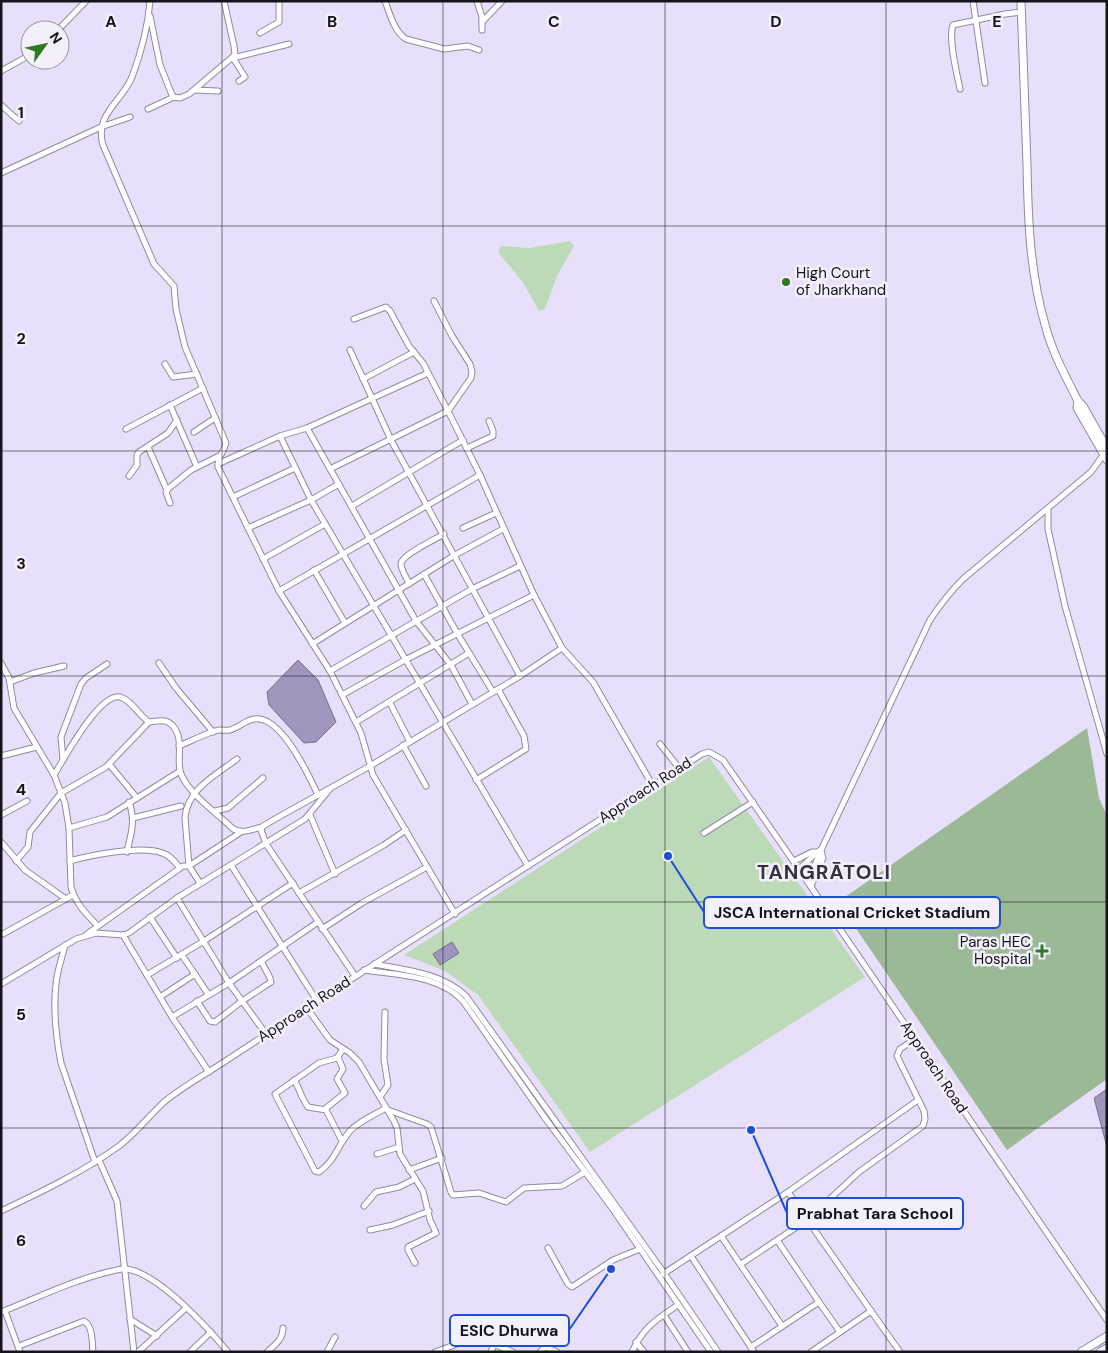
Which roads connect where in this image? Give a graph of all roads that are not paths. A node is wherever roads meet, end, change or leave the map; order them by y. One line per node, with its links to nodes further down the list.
1 (86, 1): 12 (street)
2 (150, 1): 11 (street)
3 (224, 1): 19 (street)
4 (279, 1): 16 (street)
5 (385, 1): 18 (street)
6 (477, 1): 14 (street)
7 (502, 1): 14 (street)
8 (973, 1): 13 (street)
9 (1021, 1): 10 (main road)
10 (1021, 12): 13 (street); 57 (main road)
11 (149, 13): 27 (street); 32 (street)
12 (68, 20)
13 (975, 21): 23 (street); 24 (street)
14 (482, 22): 15 (street)
15 (482, 30)
16 (260, 33)
17 (290, 44): 19 (street)
18 (479, 50)
19 (233, 58): 22 (street); 25 (street)
20 (20, 61): 21 (street)
21 (1, 71)
22 (239, 81)
23 (985, 83)
24 (960, 89)
25 (194, 90): 26 (street); 27 (street)
26 (218, 91)
27 (174, 98): 29 (street)
28 (1, 105): 31 (street)
29 (148, 109)
30 (130, 117): 32 (street)
31 (19, 122)
32 (101, 127): 33 (street); 40 (street)
33 (1, 173)
34 (434, 301): 45 (street)
35 (354, 319): 37 (street)
36 (350, 350): 41 (street)
37 (414, 352): 39 (street); 41 (street)
38 (165, 364): 40 (street)
39 (428, 373): 43 (street); 45 (street)
40 (197, 374): 42 (street)
41 (363, 380): 43 (street)
42 (203, 388): 44 (street); 46 (street)
43 (372, 399): 49 (street); 53 (street)
44 (170, 405): 47 (street); 50 (street)
45 (448, 411): 53 (street); 54 (street)
46 (215, 418): 51 (street); 58 (street)
47 (177, 420): 55 (street); 60 (street)
48 (489, 421): 56 (street)
49 (307, 428): 52 (street); 62 (street)
50 (126, 429)
51 (194, 432)
52 (280, 436): 59 (street); 61 (street)
53 (391, 440): 62 (street); 63 (street)
54 (463, 440): 56 (street); 63 (street)
55 (148, 447): 65 (street); 67 (street)
56 (466, 448): 64 (street)
57 (1106, 453): 73 (street)
58 (219, 456): 59 (street); 60 (street)
59 (218, 464): 68 (street)
60 (197, 467): 67 (street)
61 (295, 468): 68 (street); 69 (street)
62 (330, 468): 66 (street)
63 (408, 472): 71 (street); 72 (street)
64 (480, 475): 71 (street); 74 (street)
65 (129, 476)
66 (339, 484): 69 (street); 72 (street)
67 (167, 490): 70 (street)
68 (233, 498): 76 (street)
69 (311, 500): 75 (street); 76 (street)
70 (170, 503)
71 (428, 505): 79 (street); 80 (street)
72 (352, 506): 80 (street)
73 (1048, 510): 126 (street); 159 (street)
74 (496, 512): 77 (street); 78 (street)
75 (325, 524): 81 (street); 83 (street)
76 (248, 528): 83 (street)
77 (463, 528)
78 (503, 529): 82 (street); 84 (street)
79 (444, 534): 82 (street); 87 (street)
80 (370, 538): 81 (street); 89 (street)
81 (342, 554): 85 (street); 92 (street)
82 (455, 555): 86 (street); 88 (street)
83 (263, 559): 90 (street)
84 (520, 566): 88 (street); 91 (street)
85 (314, 570): 90 (street); 96 (street)
86 (424, 574): 87 (street); 93 (street)
87 (409, 584): 89 (street)
88 (472, 589): 93 (street); 94 (street)
89 (399, 590): 92 (street); 95 (street)
90 (279, 591): 99 (street)
91 (534, 595): 94 (street); 101 (street)
92 (372, 606): 96 (street); 98 (street)
93 (442, 606): 95 (street); 97 (street)
94 (488, 618): 97 (street); 110 (street)
95 (416, 621): 98 (street); 100 (street)
96 (345, 623): 99 (street)
97 (457, 633): 100 (street); 102 (street)
98 (391, 637): 103 (street); 109 (street)
99 (312, 644): 109 (street)
100 (435, 644): 103 (street); 107 (street)
101 (562, 648): 110 (street); 138 (street)
102 (470, 653): 107 (street); 113 (street)
103 (405, 660): 112 (street); 114 (street)
104 (1, 663): 111 (street)
105 (159, 663): 120 (street)
106 (107, 664): 128 (street)
107 (450, 665): 112 (street); 116 (street)
108 (64, 666): 111 (street)
109 (330, 671): 114 (street)
110 (520, 676): 113 (street)
111 (10, 682): 125 (street)
112 (420, 685): 115 (street); 119 (street)
113 (495, 691): 116 (street); 136 (street)
114 (342, 695): 118 (street)
115 (390, 703): 118 (street); 121 (street)
116 (472, 704): 119 (street)
117 (149, 722): 123 (street); 128 (street); 130 (street)
118 (356, 722): 131 (street)
119 (442, 722): 121 (street); 136 (street)
120 (213, 732): 123 (street); 142 (street)
121 (410, 742): 124 (street)
122 (660, 744): 132 (street)
123 (179, 746): 133 (street)
124 (404, 746): 131 (street); 137 (street)
125 (37, 747): 127 (street); 134 (street)
126 (1107, 754)
127 (1, 756)
128 (63, 760): 134 (street)
129 (237, 760): 140 (street)
130 (109, 764): 141 (street); 143 (street)
131 (370, 766): 139 (street); 154 (street)
132 (679, 768): 138 (street, Approach Road); 146 (street, Approach Road)
133 (180, 771): 140 (street); 143 (street)
134 (54, 775): 141 (street)
135 (263, 778): 148 (street)
136 (476, 780): 166 (street)
137 (426, 786)
138 (652, 786): 166 (street, Approach Road)
139 (330, 788): 142 (street); 149 (street)
140 (194, 792): 148 (street); 165 (street)
141 (61, 793): 153 (street); 161 (street)
142 (318, 795): 152 (street)
143 (137, 798): 145 (street)
144 (27, 801): 150 (street)
145 (129, 802): 151 (street); 153 (street)
146 (753, 802): 156 (street); 163 (street, Approach Road)
147 (181, 806): 151 (street)
148 (215, 811): 155 (street)
149 (310, 815): 158 (street); 170 (street)
150 (1, 816)
151 (133, 818): 160 (street)
152 (263, 826): 155 (street); 158 (street)
153 (69, 828): 162 (street)
154 (406, 830): 167 (street); 170 (street)
155 (242, 832): 165 (street)
156 (704, 833)
157 (1, 842): 161 (street)
158 (266, 844): 164 (street); 171 (street)
159 (820, 850): 163 (street); 169 (street); 173 (street)
160 (127, 852): 162 (street); 168 (street)
161 (16, 861): 177 (street)
162 (70, 861): 175 (street)
163 (794, 861): 169 (street, Approach Road)
164 (231, 865): 172 (street); 178 (street)
165 (189, 866): 168 (street); 172 (street)
166 (528, 866): 179 (street, Approach Road)
167 (427, 867): 179 (street); 183 (street)
168 (180, 868): 182 (street)
169 (799, 869): 173 (street, Approach Road)
170 (335, 874): 174 (street)
171 (292, 883): 174 (street); 178 (street)
172 (200, 884): 176 (street)
173 (810, 884): 208 (street, Approach Road)
174 (299, 894): 181 (street)
175 (73, 895): 177 (street); 182 (street)
176 (177, 898): 180 (street); 187 (street)
177 (66, 899): 184 (street)
178 (257, 905): 187 (street); 189 (street)
179 (455, 914): 192 (street, Approach Road)
180 (150, 917): 186 (street); 190 (street)
181 (318, 922): 183 (street); 189 (street)
182 (98, 926): 185 (street)
183 (322, 929): 196 (street)
184 (3, 934)
185 (85, 935): 186 (street); 188 (street)
186 (123, 935): 195 (street)
187 (204, 941): 190 (street); 197 (street)
188 (65, 945): 198 (street); 221 (street)
189 (282, 946): 191 (street); 203 (street)
190 (179, 956): 194 (street); 195 (street)
191 (261, 961): 197 (street); 202 (street)
192 (374, 964): 193 (street, Approach Road); 239 (street)
193 (364, 970): 196 (street, Approach Road); 223 (street)
194 (195, 974): 199 (street); 200 (street)
195 (147, 975): 200 (street)
196 (355, 976): 203 (street, Approach Road)
197 (229, 983): 199 (street); 202 (street)
198 (1, 984)
199 (208, 994): 201 (street)
200 (160, 997): 206 (street)
201 (197, 1001): 202 (street); 206 (street)
202 (242, 1001): 207 (street)
203 (317, 1001): 204 (street, Approach Road)
204 (307, 1008): 207 (street, Approach Road); 209 (street)
205 (385, 1012): 213 (street)
206 (172, 1017): 211 (street)
207 (266, 1034): 211 (street, Approach Road)
208 (915, 1038): 214 (street); 248 (street, Approach Road)
209 (343, 1048): 210 (street); 213 (street)
210 (338, 1057): 212 (street); 215 (street)
211 (209, 1072): 221 (street, Approach Road)
212 (294, 1080): 215 (street); 217 (street)
213 (380, 1098): 216 (street)
214 (918, 1100): 225 (street); 229 (street)
215 (325, 1109): 217 (street)
216 (387, 1109): 217 (street); 218 (street); 220 (street)
217 (342, 1141)
218 (398, 1147): 219 (street); 222 (street)
219 (377, 1154)
220 (442, 1158): 222 (street); 223 (street)
221 (97, 1161): 227 (street, Approach Road); 238 (street)
222 (409, 1170): 224 (street)
223 (585, 1172): 234 (street)
224 (416, 1179): 226 (street); 228 (street)
225 (788, 1192): 229 (street); 231 (street)
226 (364, 1206)
227 (1, 1211)
228 (428, 1211): 230 (street); 236 (street)
229 (807, 1220): 232 (street); 245 (street)
230 (370, 1230)
231 (721, 1236): 235 (street); 237 (street)
232 (777, 1240): 237 (street); 241 (street)
233 (548, 1248): 234 (street)
234 (640, 1249): 240 (street)
235 (691, 1256): 239 (street); 260 (street)
236 (415, 1264)
237 (741, 1264): 249 (street)
238 (124, 1268): 243 (street); 244 (street); 247 (street)
239 (664, 1273): 240 (street); 277 (street)
240 (659, 1276): 242 (street)
241 (820, 1302): 249 (street); 252 (street)
242 (678, 1304): 246 (street); 276 (street)
243 (186, 1308): 251 (street); 253 (street)
244 (3, 1311): 259 (street)
245 (871, 1311): 252 (street); 279 (street)
246 (664, 1315): 256 (street); 275 (street)
247 (130, 1319): 253 (street); 262 (street)
248 (1107, 1320)
249 (782, 1326): 260 (street)
250 (283, 1328): 266 (street)
251 (211, 1332): 264 (street); 265 (street)
252 (840, 1332): 278 (street)
253 (157, 1336): 263 (street)
254 (1107, 1336): 280 (main road)
255 (335, 1337): 267 (street)
256 (636, 1342): 273 (street); 274 (street)
257 (494, 1344): 268 (street); 269 (street); 270 (street)
258 (1107, 1348): 281 (main road)
259 (19, 1349): 261 (street)
260 (752, 1349)
261 (93, 1352)
262 (134, 1352)
263 (138, 1352)
264 (190, 1352)
265 (228, 1352)
266 (267, 1352)
267 (327, 1352)
268 (435, 1352)
269 (491, 1352)
270 (513, 1352)
271 (540, 1352): 272 (street)
272 (557, 1352)
273 (632, 1352)
274 (644, 1352)
275 (688, 1352)
276 (711, 1352)
277 (718, 1352)
278 (811, 1352)
279 (900, 1352)
280 (1081, 1352)
281 (1100, 1352)

